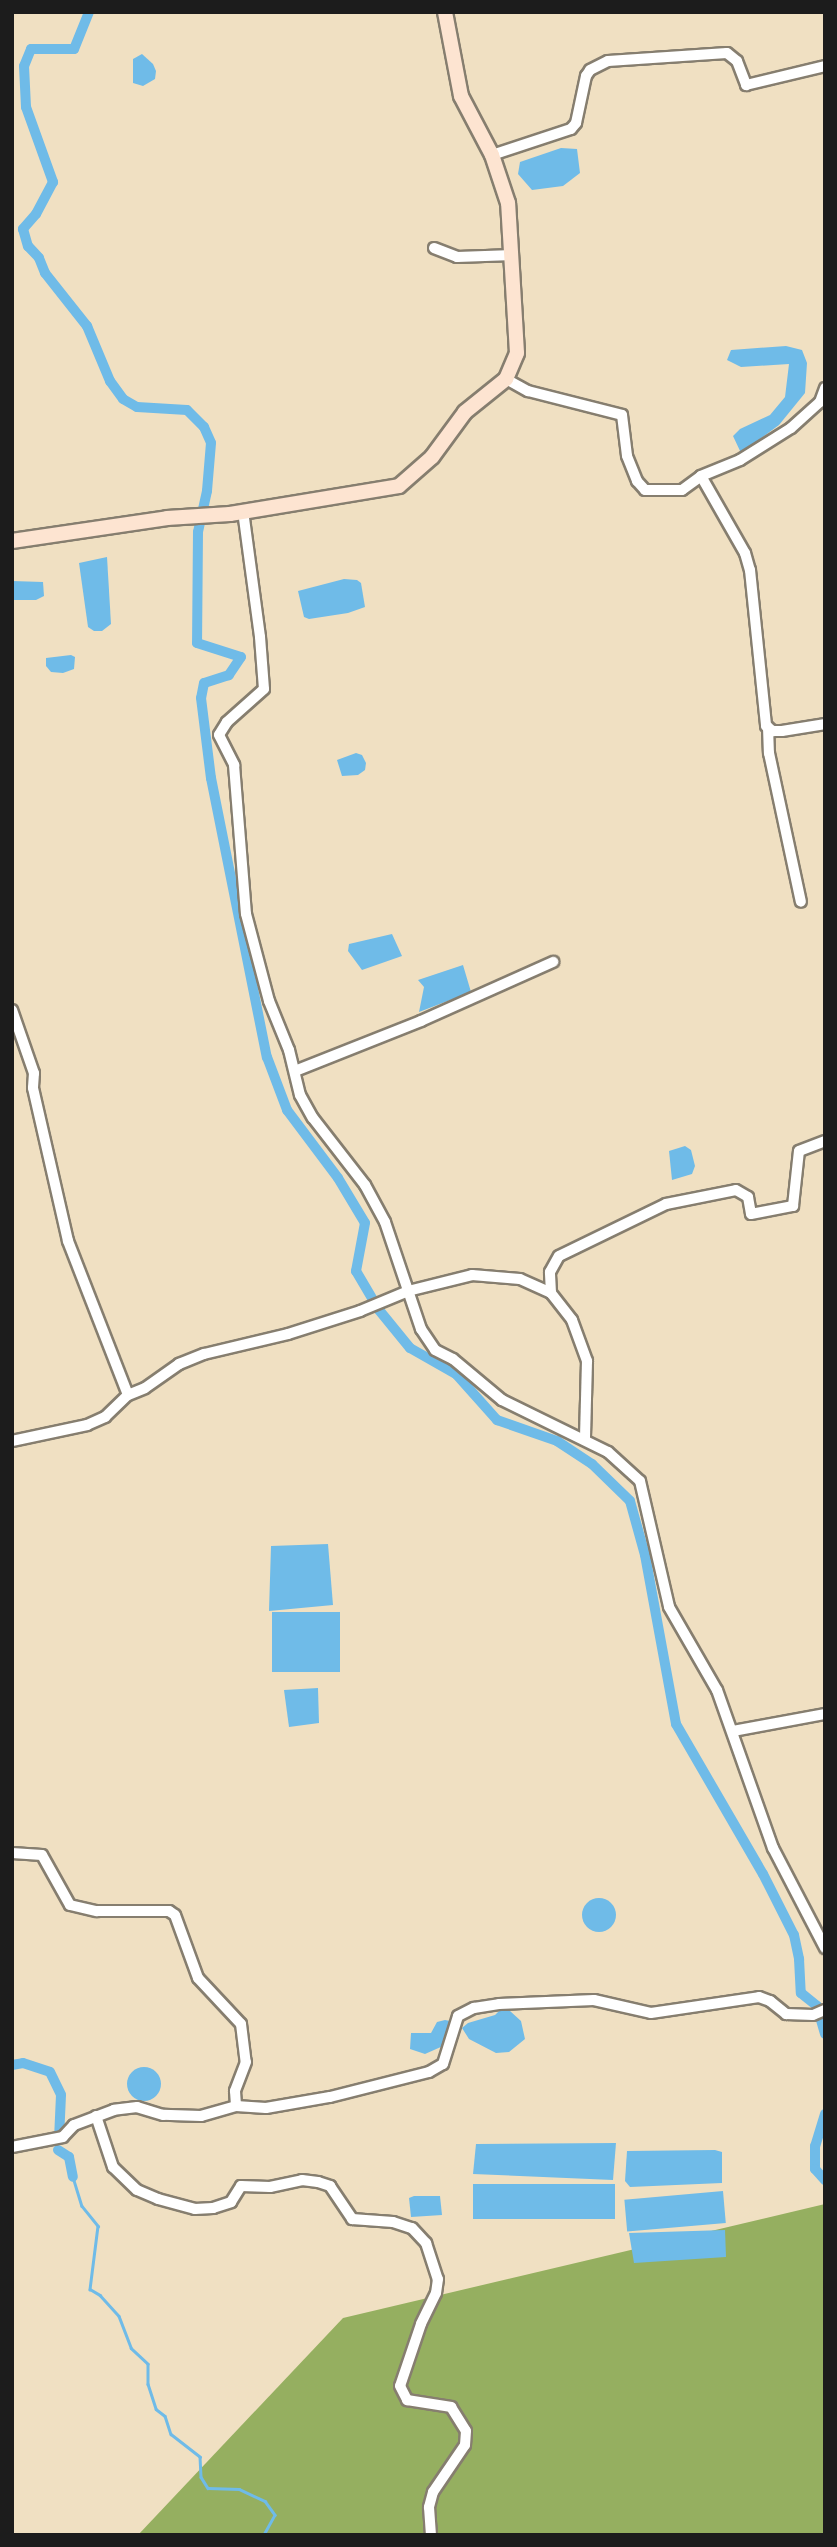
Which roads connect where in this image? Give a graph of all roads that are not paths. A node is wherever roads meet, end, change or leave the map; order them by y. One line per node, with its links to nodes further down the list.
1 (445, 12): 3 (street)
2 (825, 66): 3 (street)
3 (492, 155): 5 (street)
4 (435, 248): 5 (street)
5 (513, 255): 6 (street)
6 (506, 379): 8 (street); 9 (street)
7 (825, 388): 8 (street)
8 (701, 476): 12 (street)
9 (236, 512): 10 (street); 16 (street)
10 (12, 541)
11 (825, 724): 12 (street)
12 (768, 727): 13 (street)
13 (801, 902)
14 (553, 962): 16 (street)
15 (12, 1010): 20 (street)
16 (295, 1071): 18 (street)
17 (825, 1141): 19 (street)
18 (408, 1292): 19 (street); 20 (street); 21 (street)
19 (551, 1293): 21 (street)
20 (128, 1395): 22 (street)
21 (585, 1440): 24 (street)
22 (12, 1441)
23 (825, 1714): 24 (street)
24 (733, 1731): 26 (street)
25 (12, 1853): 28 (street)
26 (825, 1948)
27 (825, 2010): 28 (street)
28 (236, 2106): 29 (street)
29 (96, 2116): 30 (street); 31 (street)
30 (12, 2147)
31 (430, 2535)

